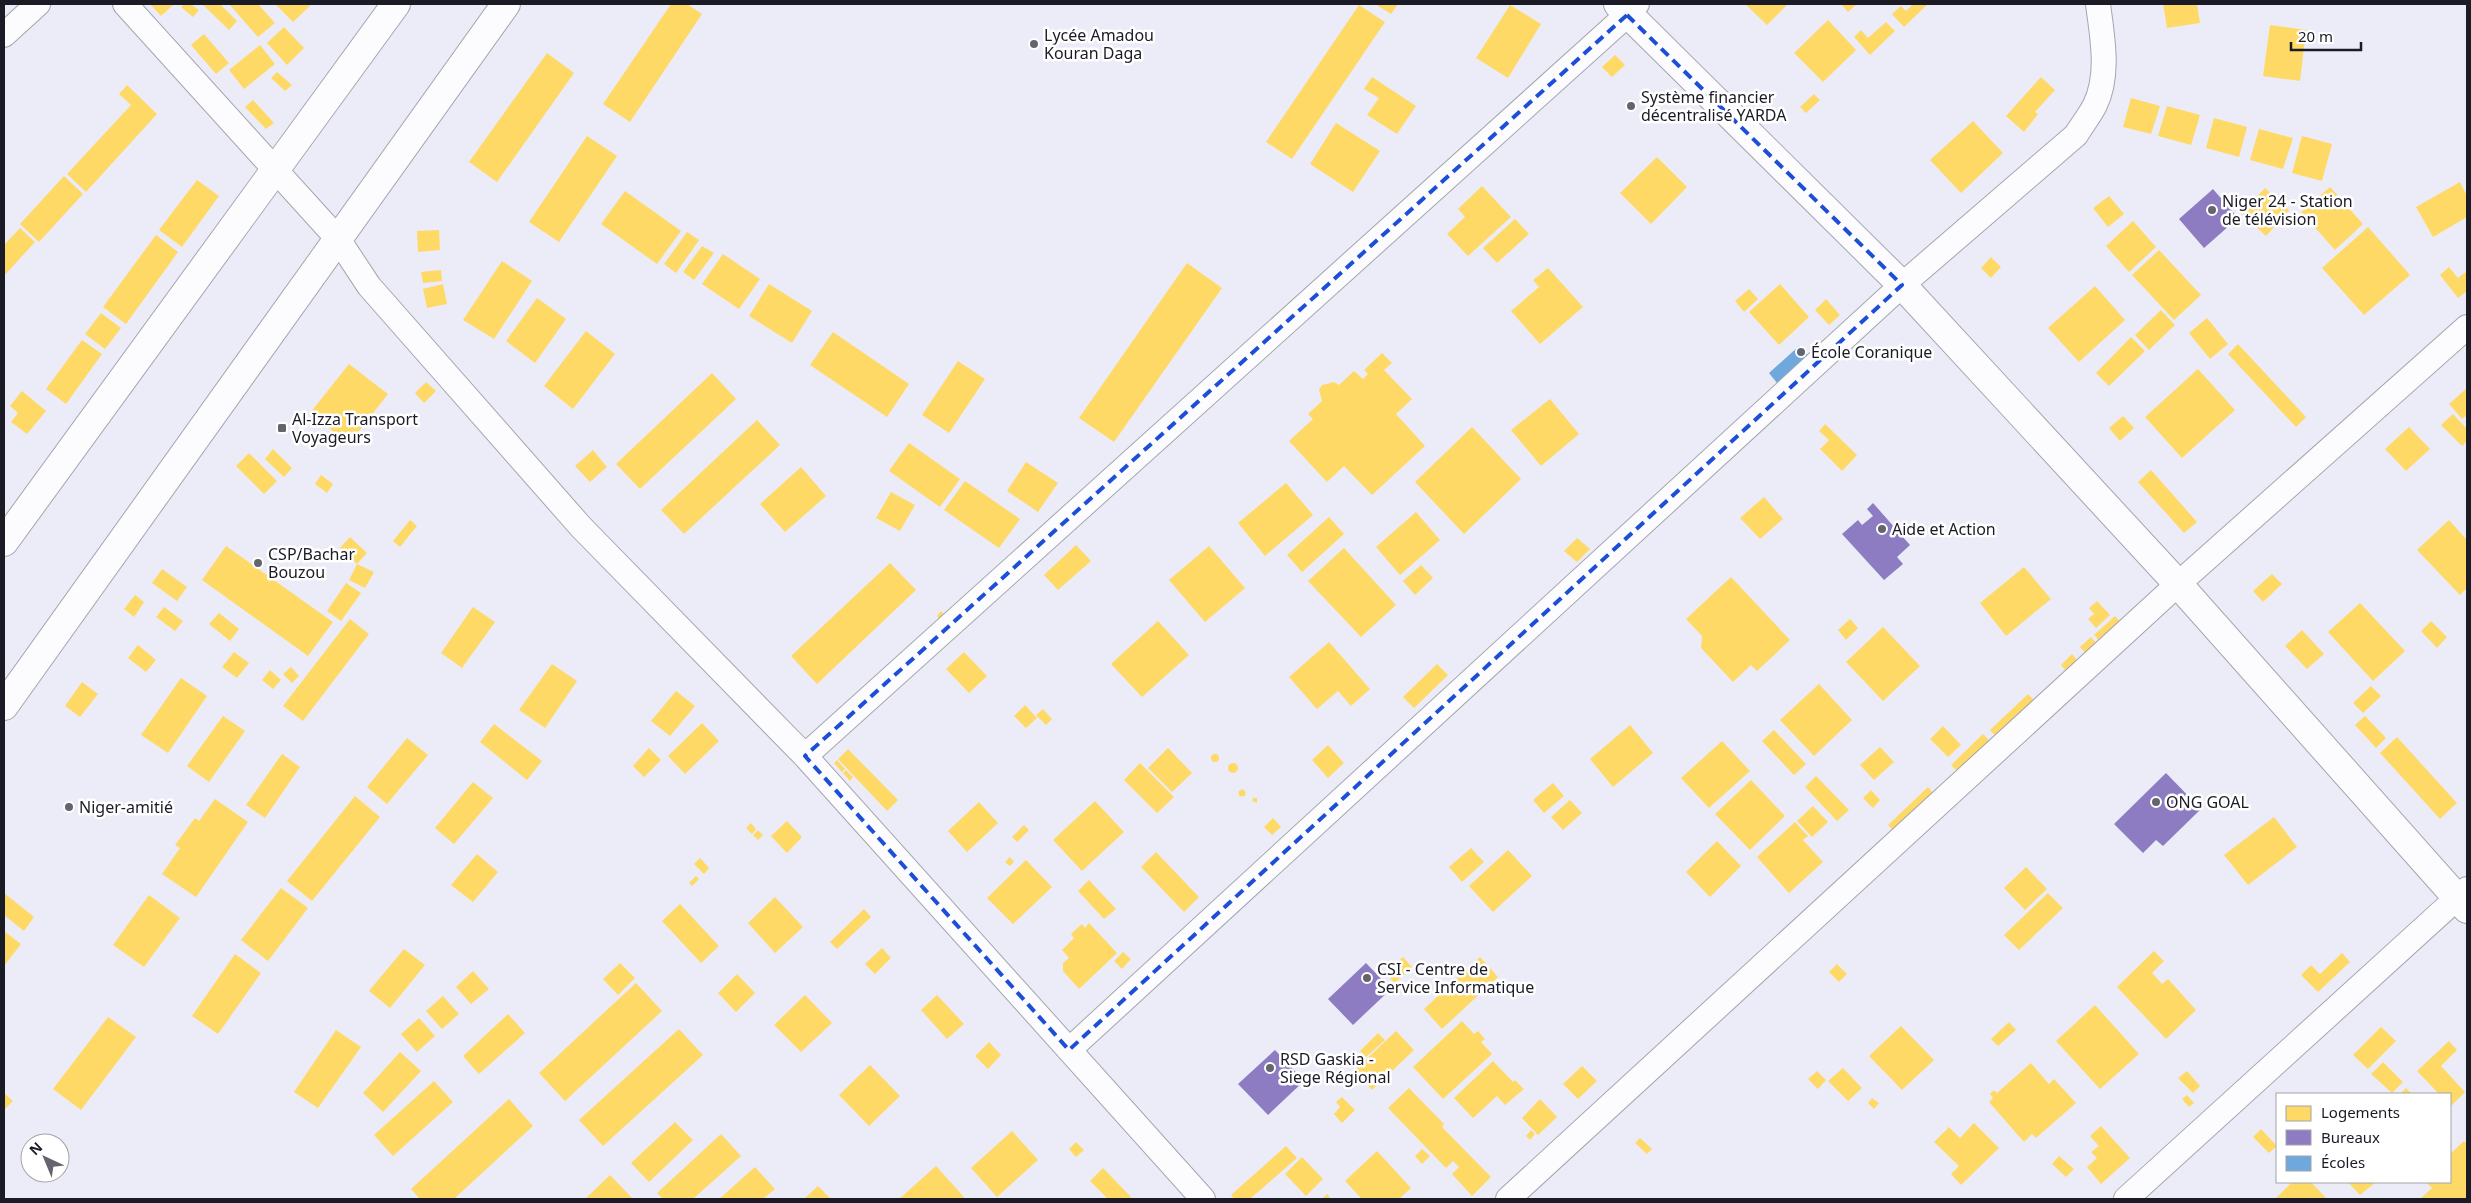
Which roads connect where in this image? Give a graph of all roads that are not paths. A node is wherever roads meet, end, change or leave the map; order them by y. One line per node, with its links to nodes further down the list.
1 (38, 4): 7 (street)
2 (125, 4): 8 (street)
3 (396, 4): 8 (street)
4 (506, 4): 9 (street)
5 (2098, 4): 10 (street)
6 (1627, 7): 10 (street); 15 (street)
7 (4, 35)
8 (276, 169): 9 (street); 12 (street)
9 (338, 239): 14 (street); 15 (street)
10 (1902, 285): 13 (street); 17 (street)
11 (2467, 327): 13 (street)
12 (4, 542)
13 (2178, 584): 16 (street); 19 (street)
14 (4, 706)
15 (805, 756): 17 (street)
16 (2464, 899): 20 (street)
17 (1069, 1050): 18 (street)
18 (1203, 1199)
19 (1508, 1199)
20 (2126, 1199)

